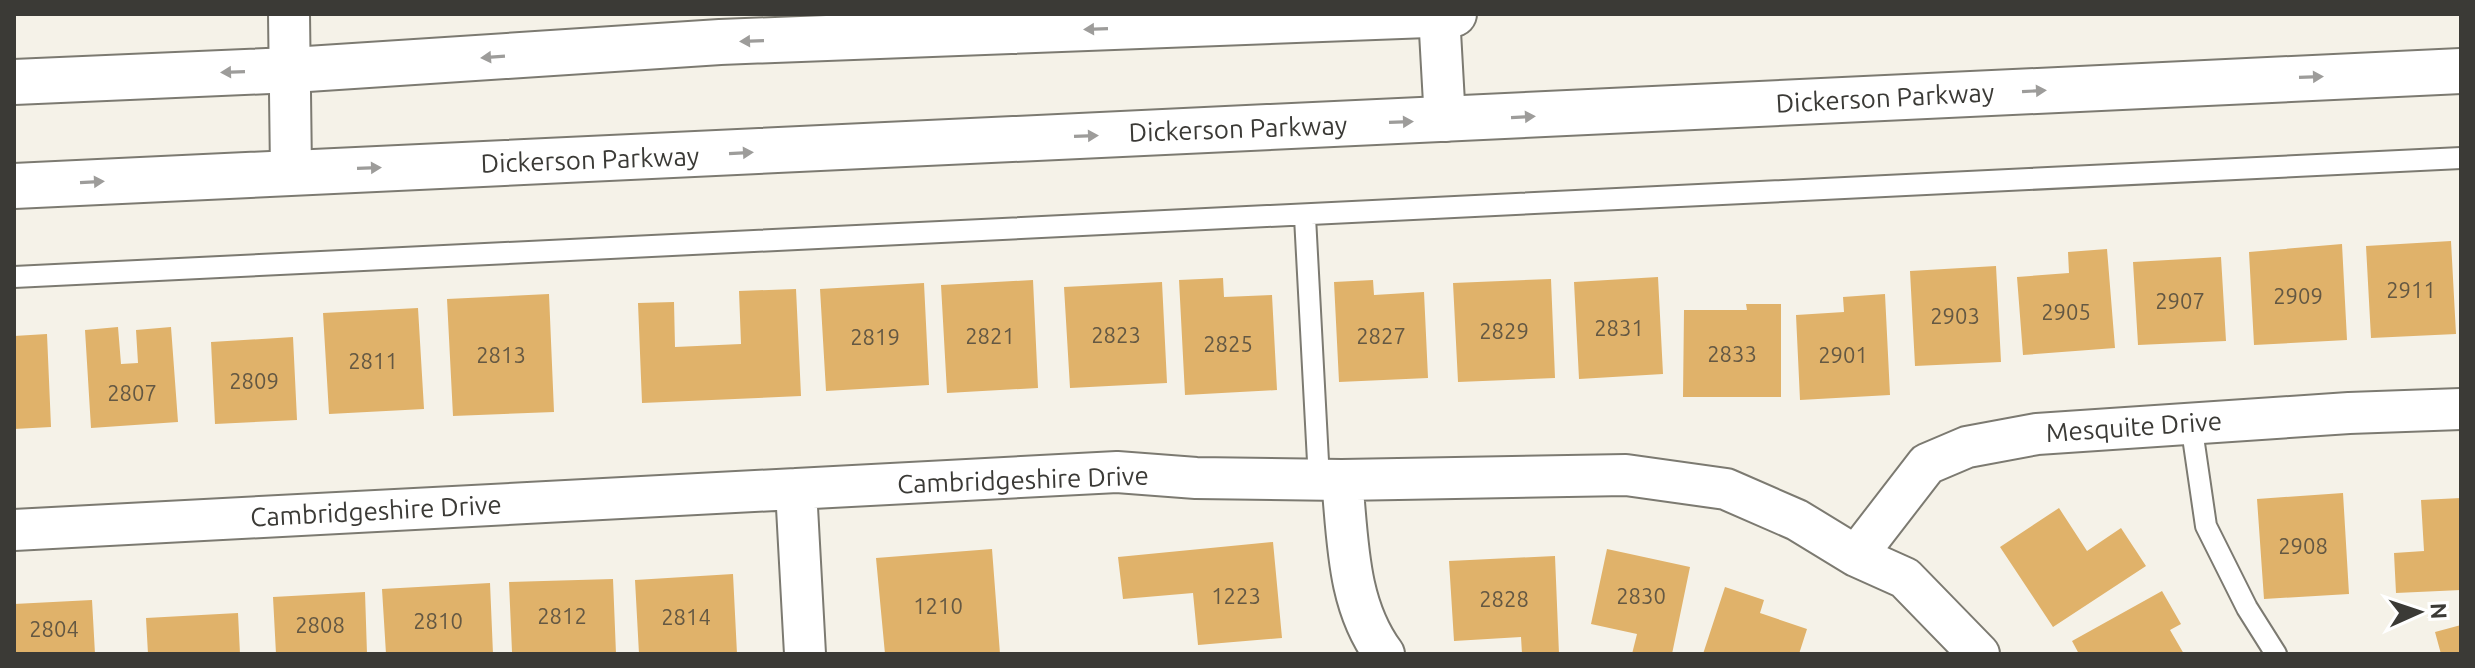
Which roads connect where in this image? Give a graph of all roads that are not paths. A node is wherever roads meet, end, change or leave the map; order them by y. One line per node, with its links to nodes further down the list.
1 (289, 14): 6 (street)
2 (1439, 14): 3 (main road); 4 (main road, one-way to 4); 9 (street)
3 (1454, 14)
4 (933, 24): 5 (main road)
5 (797, 26): 6 (main road, one-way to 6)
6 (292, 70): 8 (main road, one-way to 8); 11 (street)
7 (2461, 71): 9 (main road, Dickerson Parkway, one-way to 7)
8 (14, 82)
9 (1445, 121): 11 (main road, Dickerson Parkway, one-way to 9)
10 (2461, 158): 13 (lane)
11 (291, 171): 12 (main road, Dickerson Parkway, one-way to 11)
12 (14, 186)
13 (1305, 217): 14 (lane); 17 (lane)
14 (14, 277)
15 (2461, 409): 16 (street, Mesquite Drive)
16 (2191, 423): 20 (street, Mesquite Drive); 24 (lane)
17 (1330, 480): 18 (street, Cambridgeshire Drive); 20 (street, Cambridgeshire Drive); 22 (street)
18 (796, 489): 19 (street, Cambridgeshire Drive); 21 (street)
19 (14, 530)
20 (1856, 556): 23 (street, Cambridgeshire Drive)
21 (805, 654)
22 (1384, 654)
23 (1979, 654)
24 (2276, 654)

